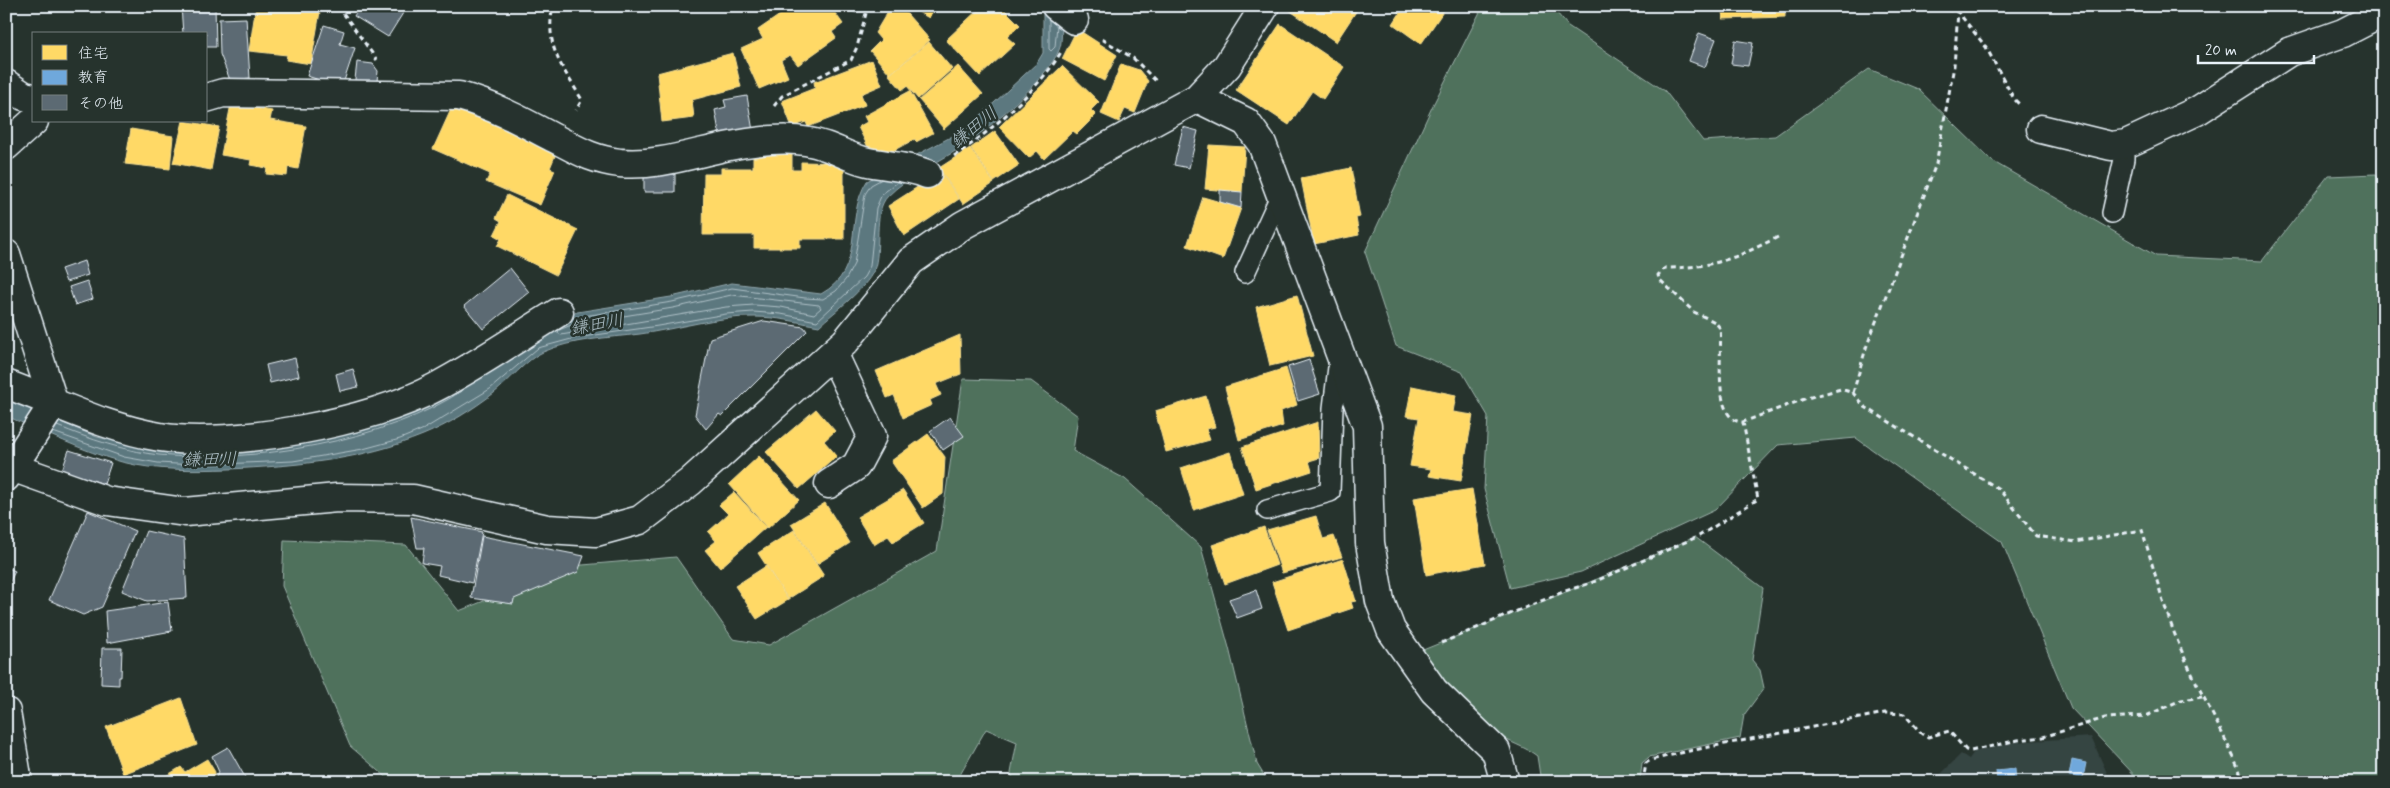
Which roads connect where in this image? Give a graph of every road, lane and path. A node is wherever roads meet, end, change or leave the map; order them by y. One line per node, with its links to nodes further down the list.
1 (338, 6): 10 (path)
2 (868, 6): 16 (path)
3 (1265, 6): 13 (street)
4 (1929, 6): 7 (path)
5 (552, 11): 19 (path)
6 (1064, 12): 13 (path); 20 (path)
7 (1958, 12): 15 (path); 30 (path)
8 (2384, 12): 17 (street)
9 (6, 84): 12 (street)
10 (400, 94): 11 (street); 19 (street)
11 (208, 97)
12 (32, 98)
13 (1197, 98): 21 (street); 27 (street)
14 (33, 122): 18 (street)
15 (2041, 129): 17 (street)
16 (750, 143): 19 (street); 20 (street)
17 (2124, 145): 22 (lane)
18 (6, 146)
19 (595, 158)
20 (917, 171)
21 (1281, 194): 25 (lane); 28 (street)
22 (2112, 213)
23 (1778, 237): 32 (path)
24 (6, 254): 31 (street)
25 (1245, 274)
26 (559, 312): 31 (street)
27 (833, 353): 33 (street); 34 (street)
28 (1340, 353): 35 (lane); 40 (street)
29 (6, 384): 31 (street)
30 (1853, 393): 32 (path); 37 (path)
31 (52, 405): 33 (street)
32 (1743, 422): 36 (path)
33 (8, 470)
34 (829, 484)
35 (1267, 510)
36 (1434, 646)
37 (2202, 697): 41 (path); 42 (path)
38 (6, 712): 39 (street)
39 (18, 782)
40 (1505, 782)
41 (1643, 782)
42 (2244, 782)

